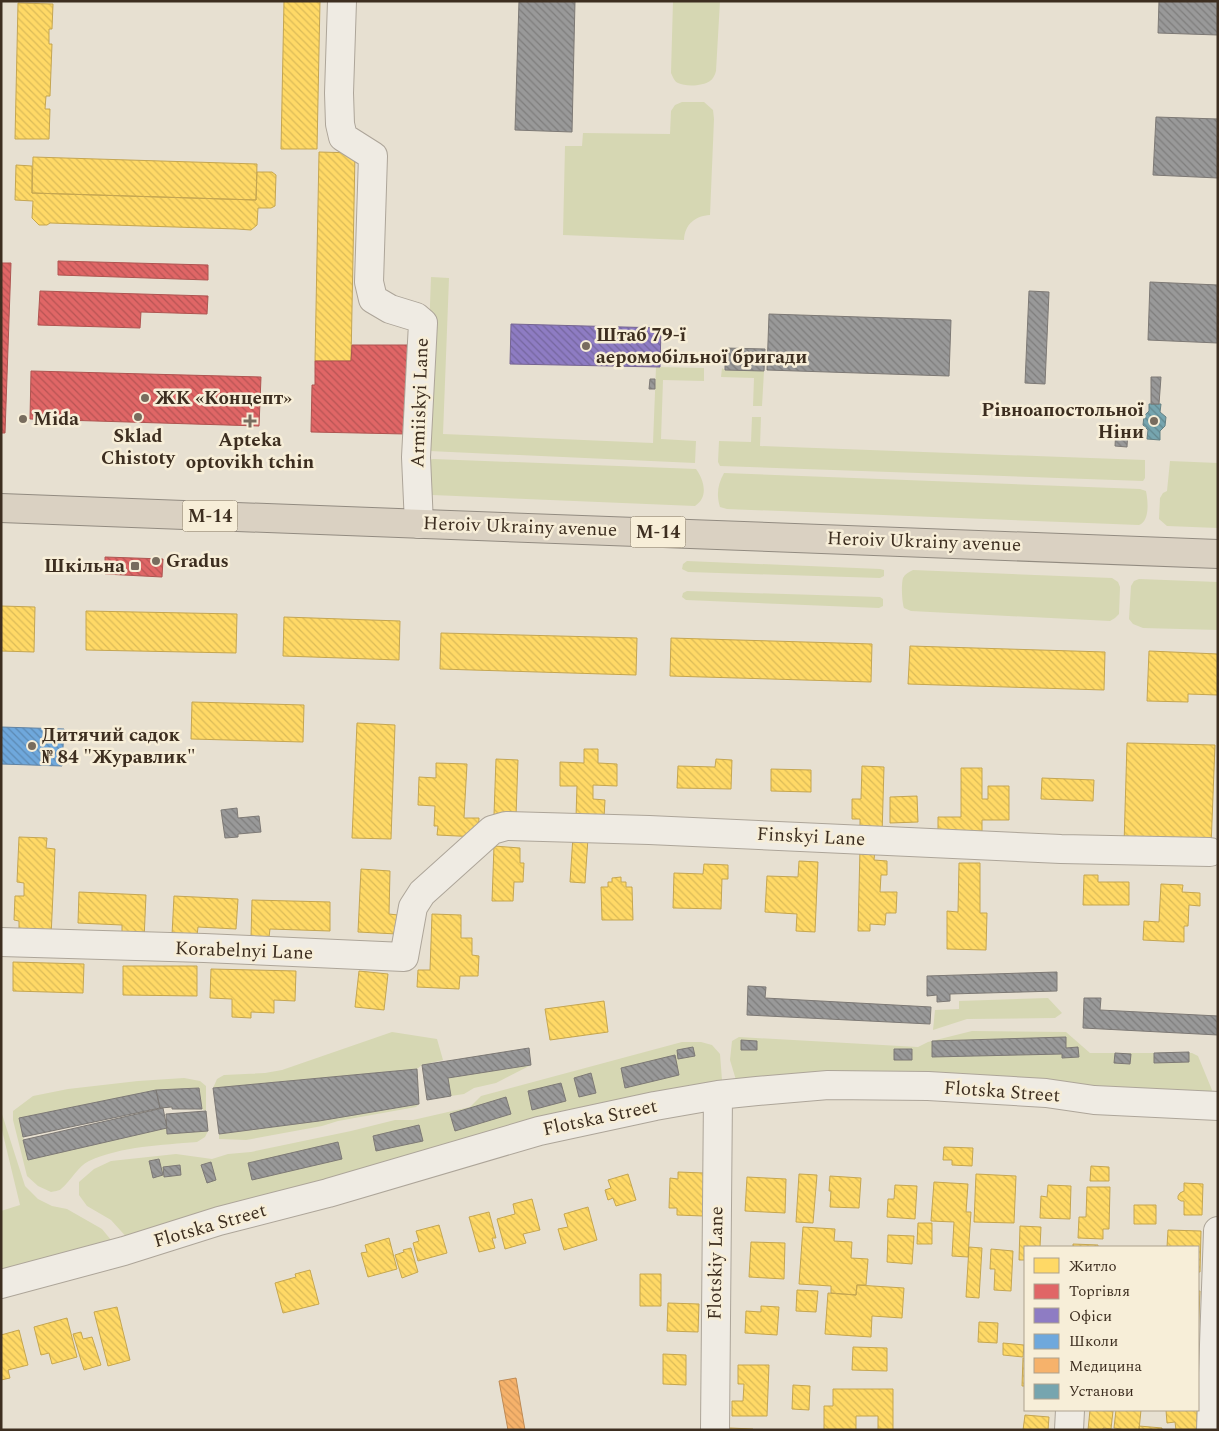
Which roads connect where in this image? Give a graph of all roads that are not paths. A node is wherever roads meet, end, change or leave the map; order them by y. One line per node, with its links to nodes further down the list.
1 (342, 1): 3 (street, Armiiskyi Lane)
2 (1, 508): 3 (highway, Heroiv Ukrainy avenue / М-14)
3 (420, 524): 4 (highway, Heroiv Ukrainy avenue / М-14)
4 (1218, 554)
5 (1210, 852): 6 (street, Finskyi Lane)
6 (433, 883): 7 (street, Korabelnyi Lane)
7 (1, 942)
8 (718, 1095): 9 (street, Flotska Street); 11 (street, Flotska Street); 13 (street, Flotskiy Lane)
9 (1218, 1106)
10 (1218, 1230): 15 (street)
11 (1, 1284)
12 (1070, 1411): 14 (street)
13 (715, 1430)
14 (1069, 1430)
15 (1211, 1430)

